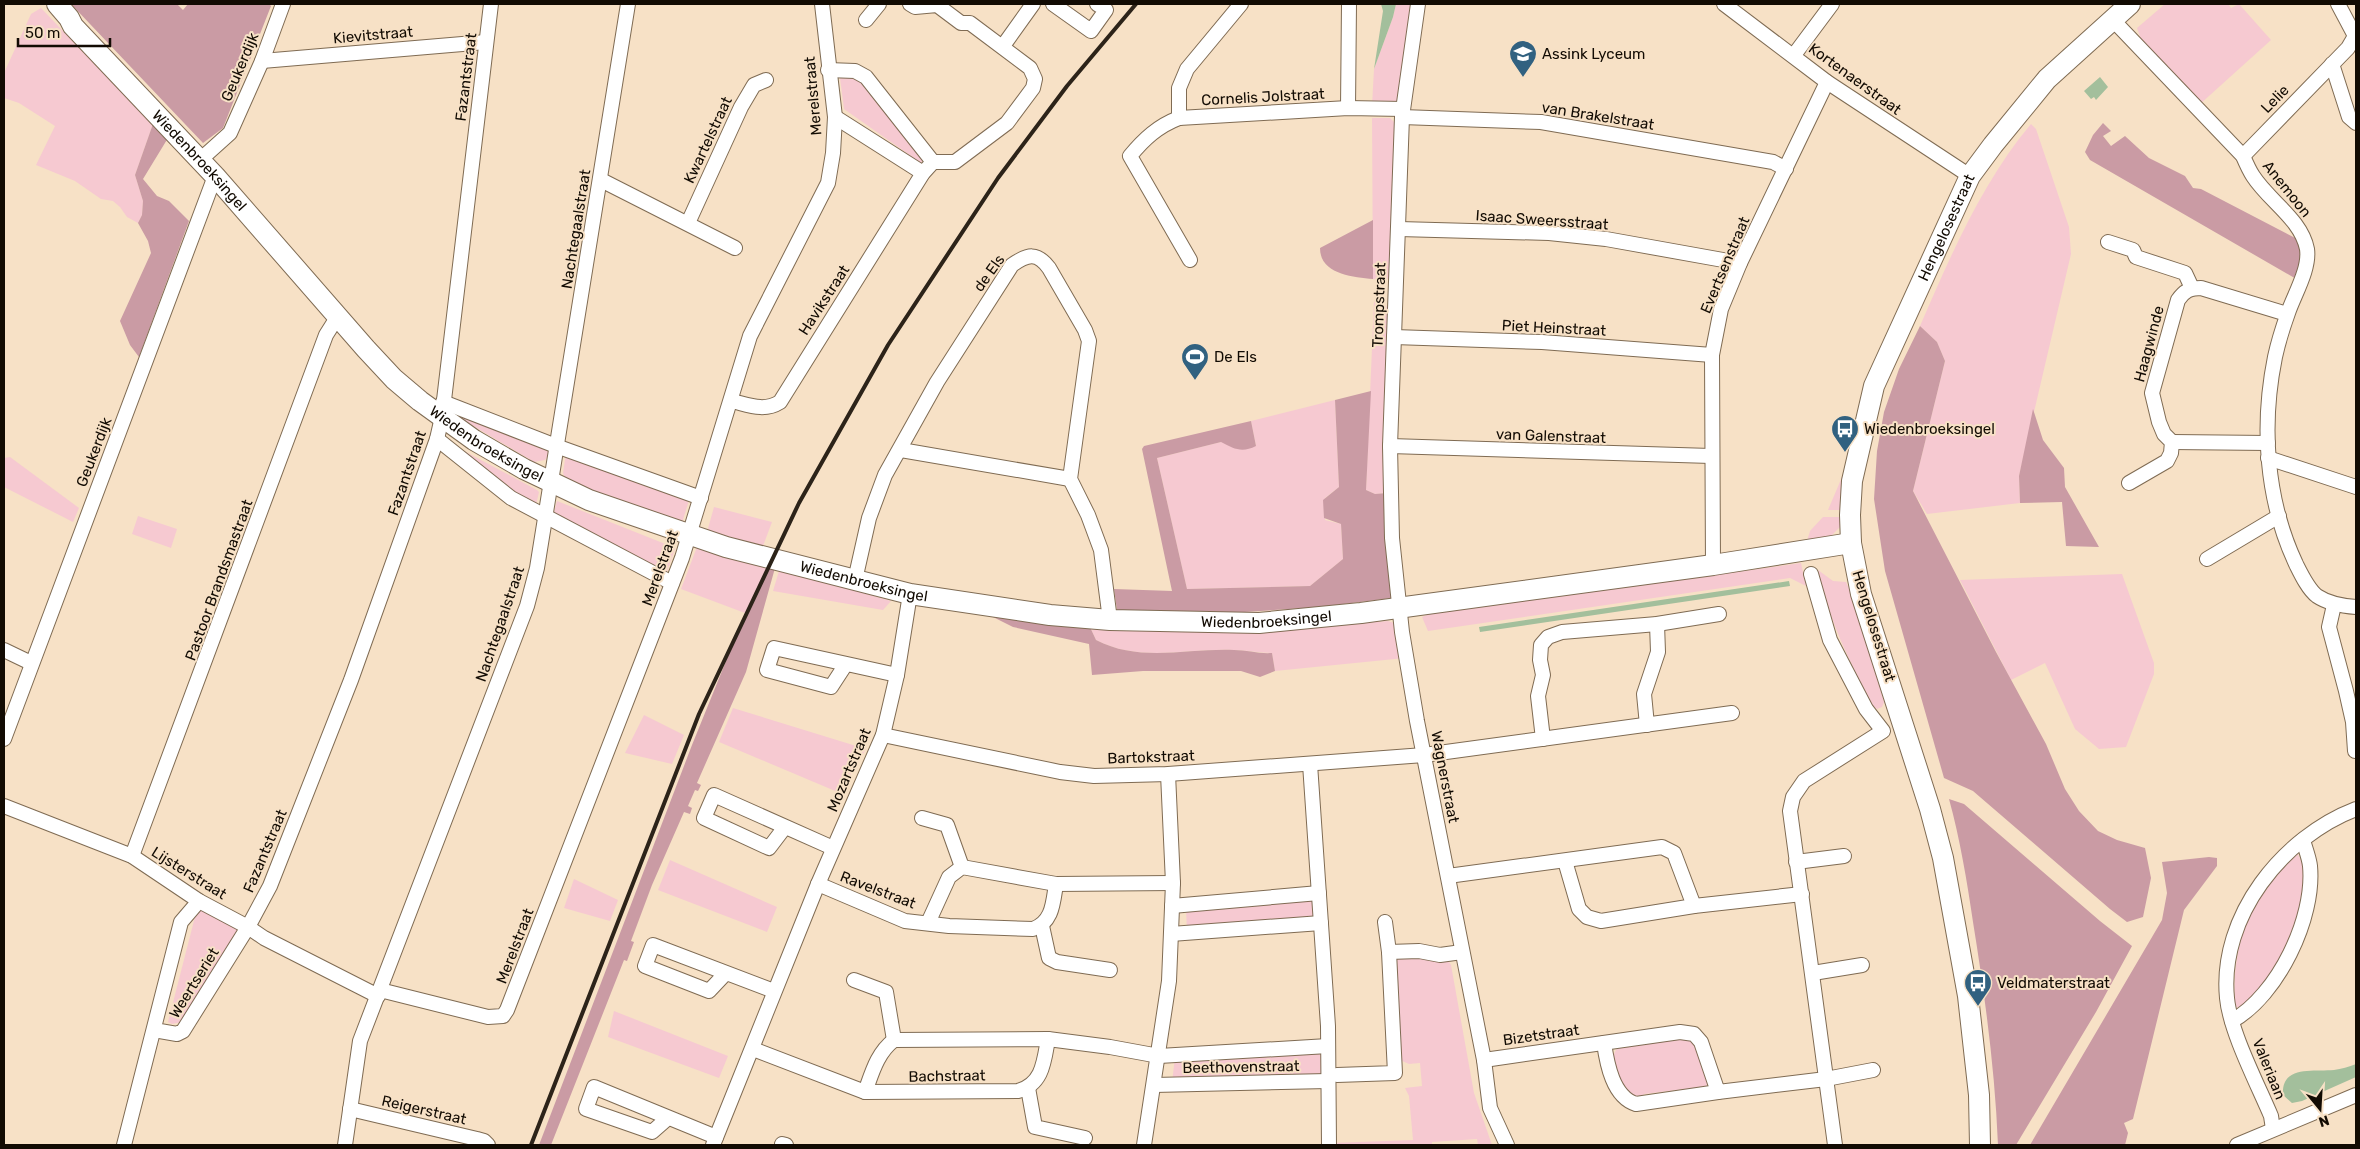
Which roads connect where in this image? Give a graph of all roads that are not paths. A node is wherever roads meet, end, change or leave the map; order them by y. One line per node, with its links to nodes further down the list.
1 (44, 4): 21 (street, Wiedenbroeksingel)
2 (57, 4): 21 (street, Wiedenbroeksingel)
3 (282, 4): 25 (street, Geukerdijk)
4 (491, 4): 22 (street, Fazantstraat)
5 (628, 4): 41 (street, Nachtegaalstraat)
6 (822, 4): 27 (street, Merelstraat)
7 (879, 4): 20 (street)
8 (910, 4): 23 (street)
9 (1033, 4): 23 (street)
10 (1053, 4): 11 (street)
11 (1097, 4)
12 (1241, 4): 33 (street, Cornelis Jolstraat)
13 (1349, 4): 30 (street)
14 (1418, 4): 31 (street, Trompstraat)
15 (1724, 4): 24 (street, Kortenaerstraat)
16 (2130, 4): 19 (street, Hengelosestraat)
17 (2338, 4): 26 (street, Lelie)
18 (1827, 6): 24 (street)
19 (2112, 19): 35 (street, Anemoon); 40 (street, Hengelosestraat)
20 (866, 20)
21 (73, 26): 36 (street, Wiedenbroeksingel)
22 (486, 42): 25 (street, Kievitstraat); 54 (street, Fazantstraat)
23 (1003, 46): 37 (street)
24 (1794, 55): 29 (street, Kortenaerstraat)
25 (262, 61): 36 (street, Geukerdijk)
26 (2332, 64): 34 (street); 35 (street, Lelie)
27 (828, 70): 32 (street, Merelstraat); 37 (street)
28 (766, 80): 42 (street, Kwartelstraat)
29 (1827, 82): 38 (street, Evertsenstraat); 40 (street, Kortenaerstraat)
30 (1348, 108): 31 (street, Cornelis Jolstraat); 33 (street, Cornelis Jolstraat)
31 (1402, 113): 38 (street, van Brakelstraat); 43 (street, Trompstraat)
32 (835, 117): 37 (street); 53 (street, Merelstraat)
33 (1179, 118): 46 (street, Cornelis Jolstraat)
34 (2356, 123)
35 (2243, 156): 49 (street, Anemoon)
36 (200, 160): 39 (street, Wiedenbroeksingel)
37 (928, 168): 53 (street, Havikstraat)
38 (1786, 169): 47 (street, Evertsenstraat)
39 (215, 176): 50 (street, Wiedenbroeksingel); 85 (street, Geukerdijk)
40 (1970, 176): 71 (street, Hengelosestraat)
41 (601, 180): 42 (street); 58 (street, Nachtegaalstraat)
42 (688, 223): 45 (street)
43 (1399, 229): 47 (street, Isaac Sweersstraat); 51 (street, Trompstraat)
44 (2108, 242): 48 (street)
45 (735, 248)
46 (1190, 260)
47 (1740, 263): 52 (street, Evertsenstraat)
48 (2192, 288): 49 (street); 56 (street, Haagwinde)
49 (2287, 314): 57 (street, Anemoon)
50 (338, 316): 54 (street, Wiedenbroeksingel); 105 (street, Pastoor Brandsmastraat)
51 (1394, 337): 52 (street, Piet Heinstraat); 59 (street, Trompstraat)
52 (1712, 355): 61 (street, Evertsenstraat)
53 (732, 401): 67 (street, Merelstraat)
54 (443, 410): 55 (street, Fazantstraat); 58 (street, Wiedenbroeksingel); 64 (street, Wiedenbroeksingel)
55 (437, 439): 68 (street, Wiedenbroeksingel); 123 (street, Fazantstraat)
56 (2172, 442): 57 (street); 65 (street)
57 (2268, 443): 62 (street, Anemoon)
58 (556, 446): 64 (street, Nachtegaalstraat); 67 (street, Wiedenbroeksingel)
59 (1390, 446): 61 (street, van Galenstraat); 79 (street, Trompstraat)
60 (901, 450): 63 (street); 63 (street, de Els); 75 (street, de Els)
61 (1711, 456): 73 (street, Evertsenstraat)
62 (2268, 458): 66 (street); 69 (street, Anemoon)
63 (1070, 479): 82 (street)
64 (551, 482): 68 (street, Nachtegaalstraat); 70 (street, Wiedenbroeksingel)
65 (2129, 483)
66 (2356, 486)
67 (701, 498): 70 (street, Merelstraat)
68 (545, 516): 76 (street, Wiedenbroeksingel); 133 (street, Nachtegaalstraat)
69 (2279, 516): 72 (street); 78 (street, Anemoon)
70 (689, 536): 75 (street, Wiedenbroeksingel); 76 (street, Merelstraat)
71 (1851, 543): 73 (street, Wiedenbroeksingel); 89 (street, Hengelosestraat)
72 (2207, 559)
73 (1713, 565): 79 (street, Wiedenbroeksingel)
74 (1811, 574): 91 (street)
75 (855, 580): 77 (street, Wiedenbroeksingel)
76 (672, 583): 133 (street, Merelstraat)
77 (910, 594): 82 (street, Wiedenbroeksingel); 87 (street, Mozartstraat)
78 (2334, 605): 80 (street, Anemoon); 95 (street)
79 (1400, 607): 82 (street, Wiedenbroeksingel); 96 (street, Wagnerstraat)
80 (2356, 607)
81 (1719, 614): 83 (street)
82 (1110, 620)
83 (1657, 624): 90 (street); 94 (street)
84 (4, 650): 85 (street)
85 (31, 663): 93 (street, Geukerdijk)
86 (846, 664): 86 (street); 87 (street)
87 (897, 675): 92 (street, Mozartstraat)
88 (1732, 713): 90 (street, Bartokstraat)
89 (1903, 722): 91 (street); 163 (street, Hengelosestraat)
90 (1647, 724): 94 (street, Bartokstraat)
91 (1883, 731): 108 (street)
92 (883, 735): 98 (street, Bartokstraat); 104 (street, Mozartstraat)
93 (4, 739)
94 (1543, 739): 96 (street, Bartokstraat)
95 (2355, 751)
96 (1424, 755): 97 (street, Bartokstraat); 110 (street, Wagnerstraat)
97 (1310, 764): 98 (street, Bartokstraat); 114 (street)
98 (1168, 774): 111 (street)
99 (4, 806): 105 (street, Lijsterstraat)
100 (2356, 809): 103 (street, Valeriaan)
101 (922, 818): 109 (street)
102 (785, 827): 102 (street); 104 (street)
103 (2303, 840): 134 (street, Valeriaan); 134 (street)
104 (833, 848): 112 (street, Mozartstraat)
105 (132, 856): 116 (street, Lijsterstraat)
106 (1844, 856): 108 (street)
107 (1565, 861): 110 (street); 118 (street); 118 (street)
108 (1796, 862): 115 (street)
109 (962, 867): 113 (street); 120 (street, Ravelstraat)
110 (1448, 876): 126 (street, Wagnerstraat)
111 (1173, 883): 113 (street); 117 (street)
112 (818, 884): 120 (street, Ravelstraat); 132 (street, Mozartstraat)
113 (1056, 884): 122 (street)
114 (1319, 893): 117 (street); 121 (street)
115 (1802, 894): 118 (street); 130 (street)
116 (199, 901): 123 (street, Lijsterstraat); 135 (street, Weertseriet)
117 (1172, 906): 124 (street)
118 (1694, 906)
119 (1385, 922): 125 (street)
120 (928, 923): 122 (street, Ravelstraat)
121 (1321, 923): 124 (street); 139 (street)
122 (1042, 926): 128 (street)
123 (248, 927): 133 (street, Lijsterstraat); 135 (street, Weertseriet)
124 (1171, 934): 141 (street)
125 (1389, 952): 126 (street); 144 (street)
126 (1462, 952): 142 (street, Wagnerstraat)
127 (1862, 965): 130 (street)
128 (1110, 970)
129 (726, 973): 129 (street); 132 (street)
130 (1813, 973): 145 (street)
131 (854, 980): 137 (street)
132 (774, 991): 140 (street, Mozartstraat)
133 (379, 993): 151 (street, Nachtegaalstraat)
134 (2232, 1021): 153 (street, Valeriaan)
135 (154, 1030): 156 (street, Weertseriet)
136 (1048, 1039): 137 (street); 141 (street); 147 (street)
137 (894, 1040): 148 (street)
138 (1604, 1043): 142 (street, Bizetstraat); 149 (street, Bizetstraat); 149 (street)
139 (1328, 1046): 141 (street, Beethovenstraat); 144 (street)
140 (753, 1049): 148 (street, Bachstraat); 155 (street, Mozartstraat)
141 (1159, 1056): 146 (street)
142 (1484, 1060): 161 (street, Wagnerstraat)
143 (1874, 1070): 145 (street)
144 (1333, 1078): 146 (street, Beethovenstraat); 160 (street)
145 (1826, 1079): 149 (street); 162 (street)
146 (1154, 1085): 159 (street)
147 (1028, 1088): 148 (street, Bachstraat); 154 (street)
148 (866, 1092)
149 (1718, 1092)
150 (2356, 1095): 153 (street)
151 (350, 1109): 157 (street, Nachtegaalstraat); 158 (street, Reigerstraat)
152 (668, 1118): 152 (street, Mozartstraat); 155 (street, Mozartstraat)
153 (2273, 1129): 164 (street)
154 (1085, 1138)
155 (715, 1141)
156 (124, 1145)
157 (345, 1145)
158 (488, 1145)
159 (1144, 1145)
160 (1329, 1145)
161 (1507, 1145)
162 (1835, 1145)
163 (1980, 1145)
164 (2237, 1145)

